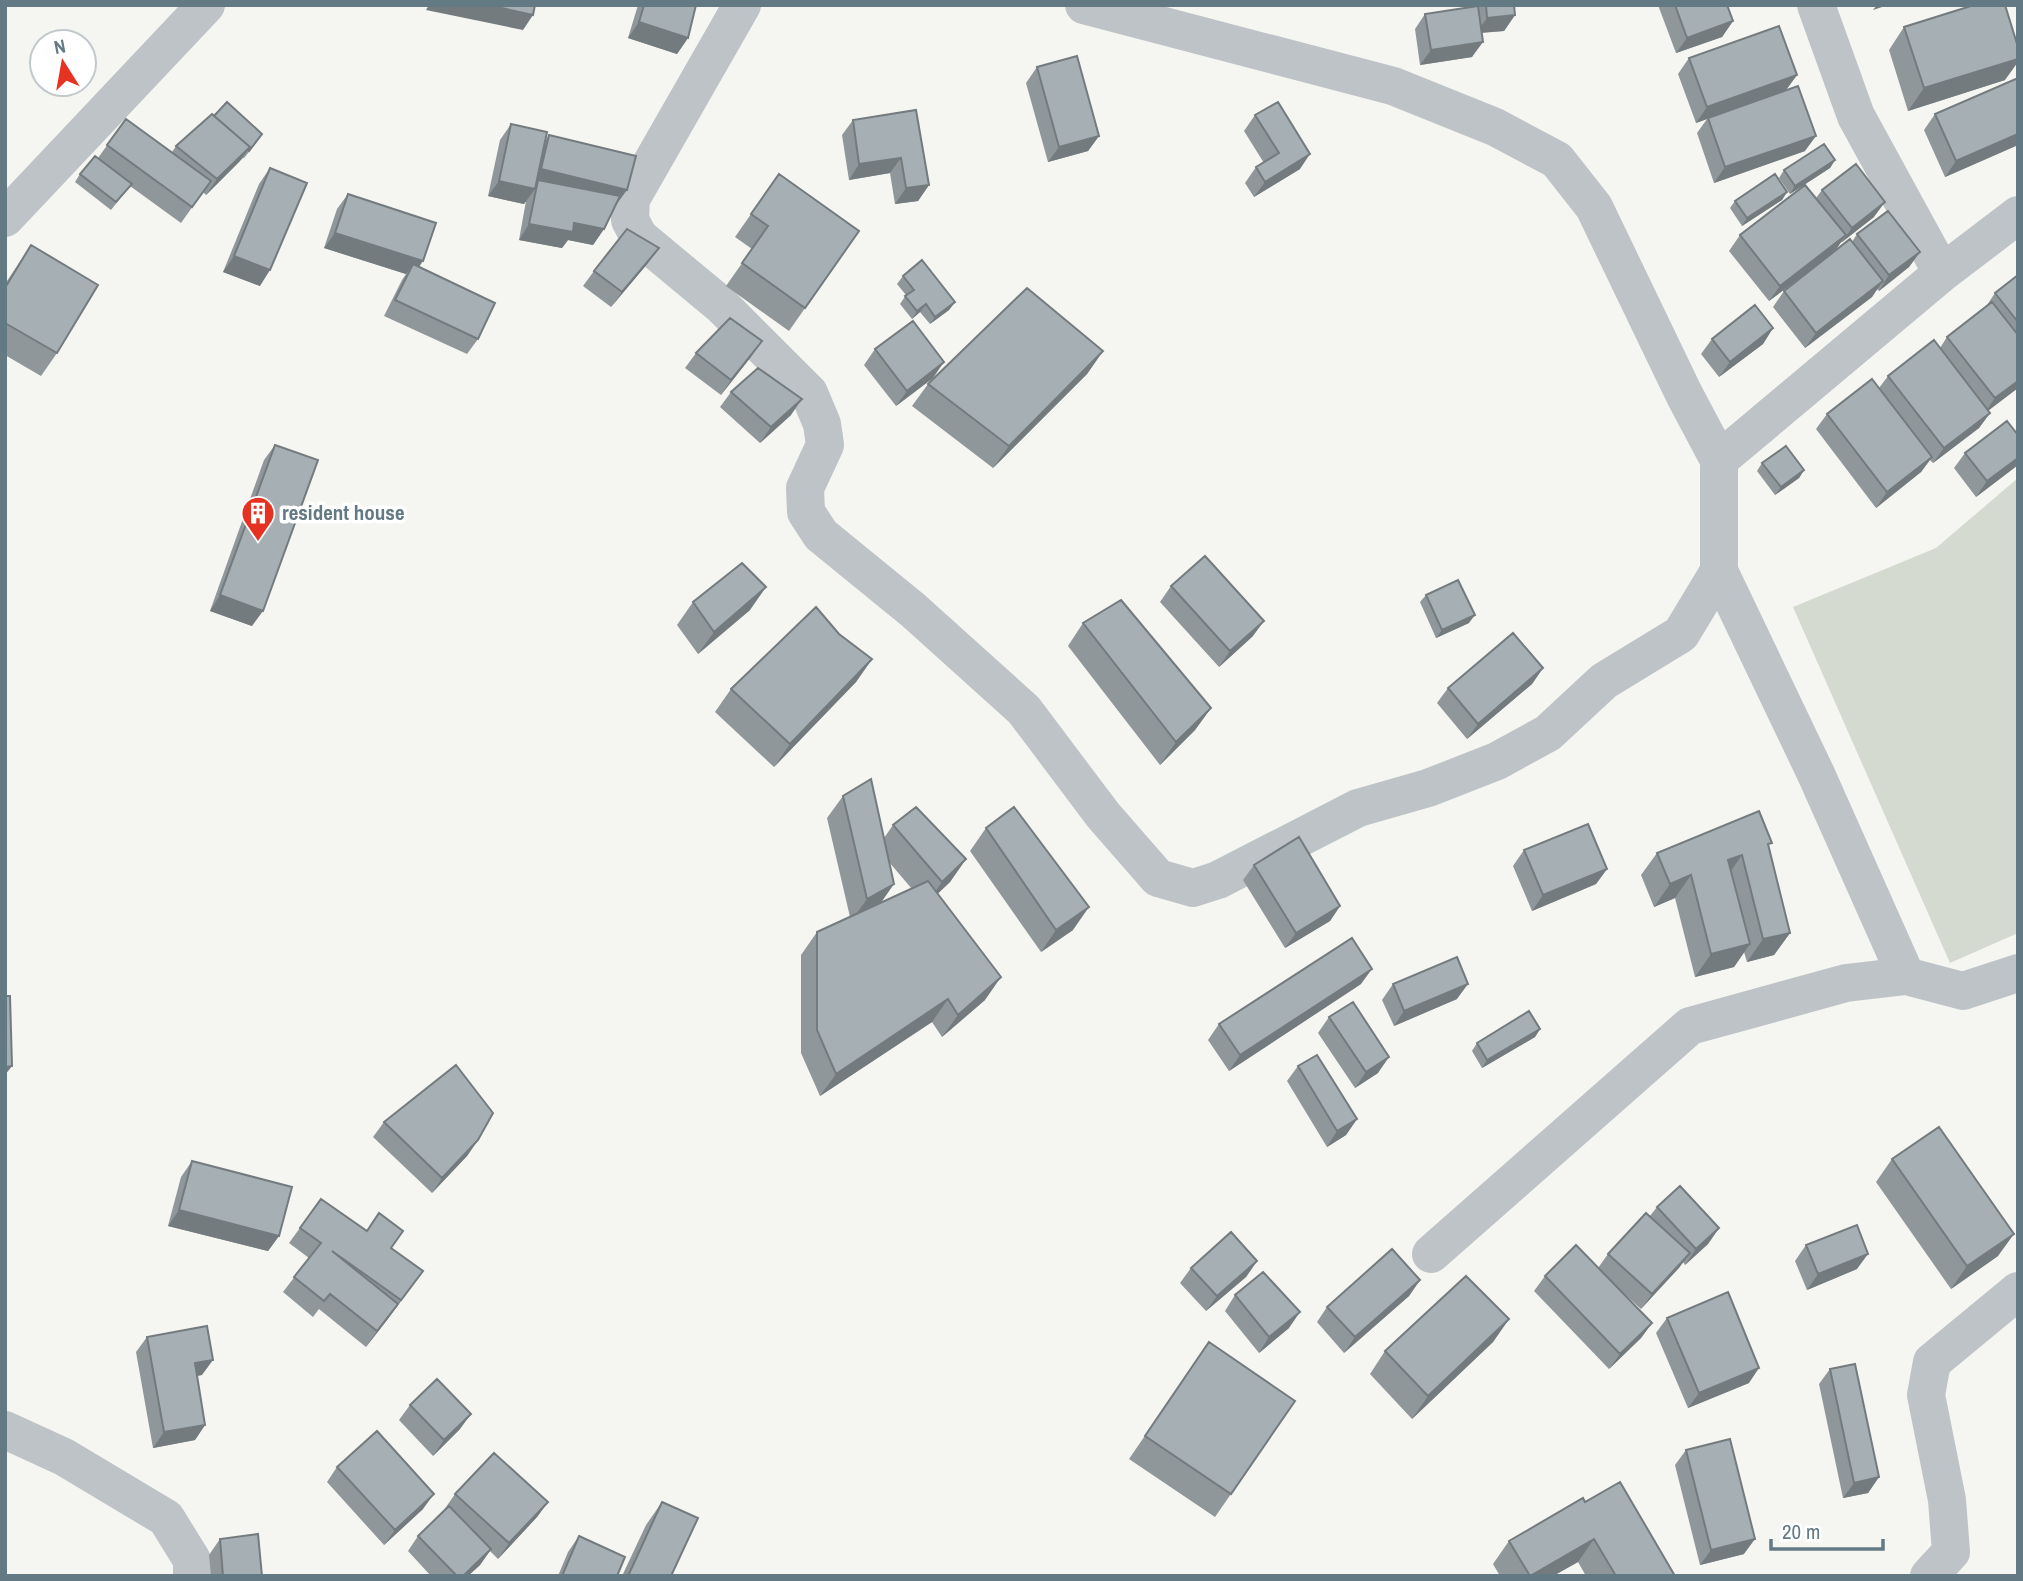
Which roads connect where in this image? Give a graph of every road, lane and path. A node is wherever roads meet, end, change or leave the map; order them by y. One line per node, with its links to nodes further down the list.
1 (206, 5): 6 (street)
2 (742, 5): 9 (street)
3 (1084, 5): 8 (street)
4 (1816, 5): 7 (street)
5 (2018, 215): 7 (street)
6 (5, 218)
7 (1942, 273): 8 (street)
8 (1719, 460): 9 (street)
9 (1719, 571): 11 (street)
10 (2018, 972): 11 (street)
11 (1906, 976): 12 (street)
12 (1431, 1254)
13 (2018, 1291): 16 (street)
14 (5, 1430): 15 (street)
15 (192, 1576)
16 (1929, 1576)

